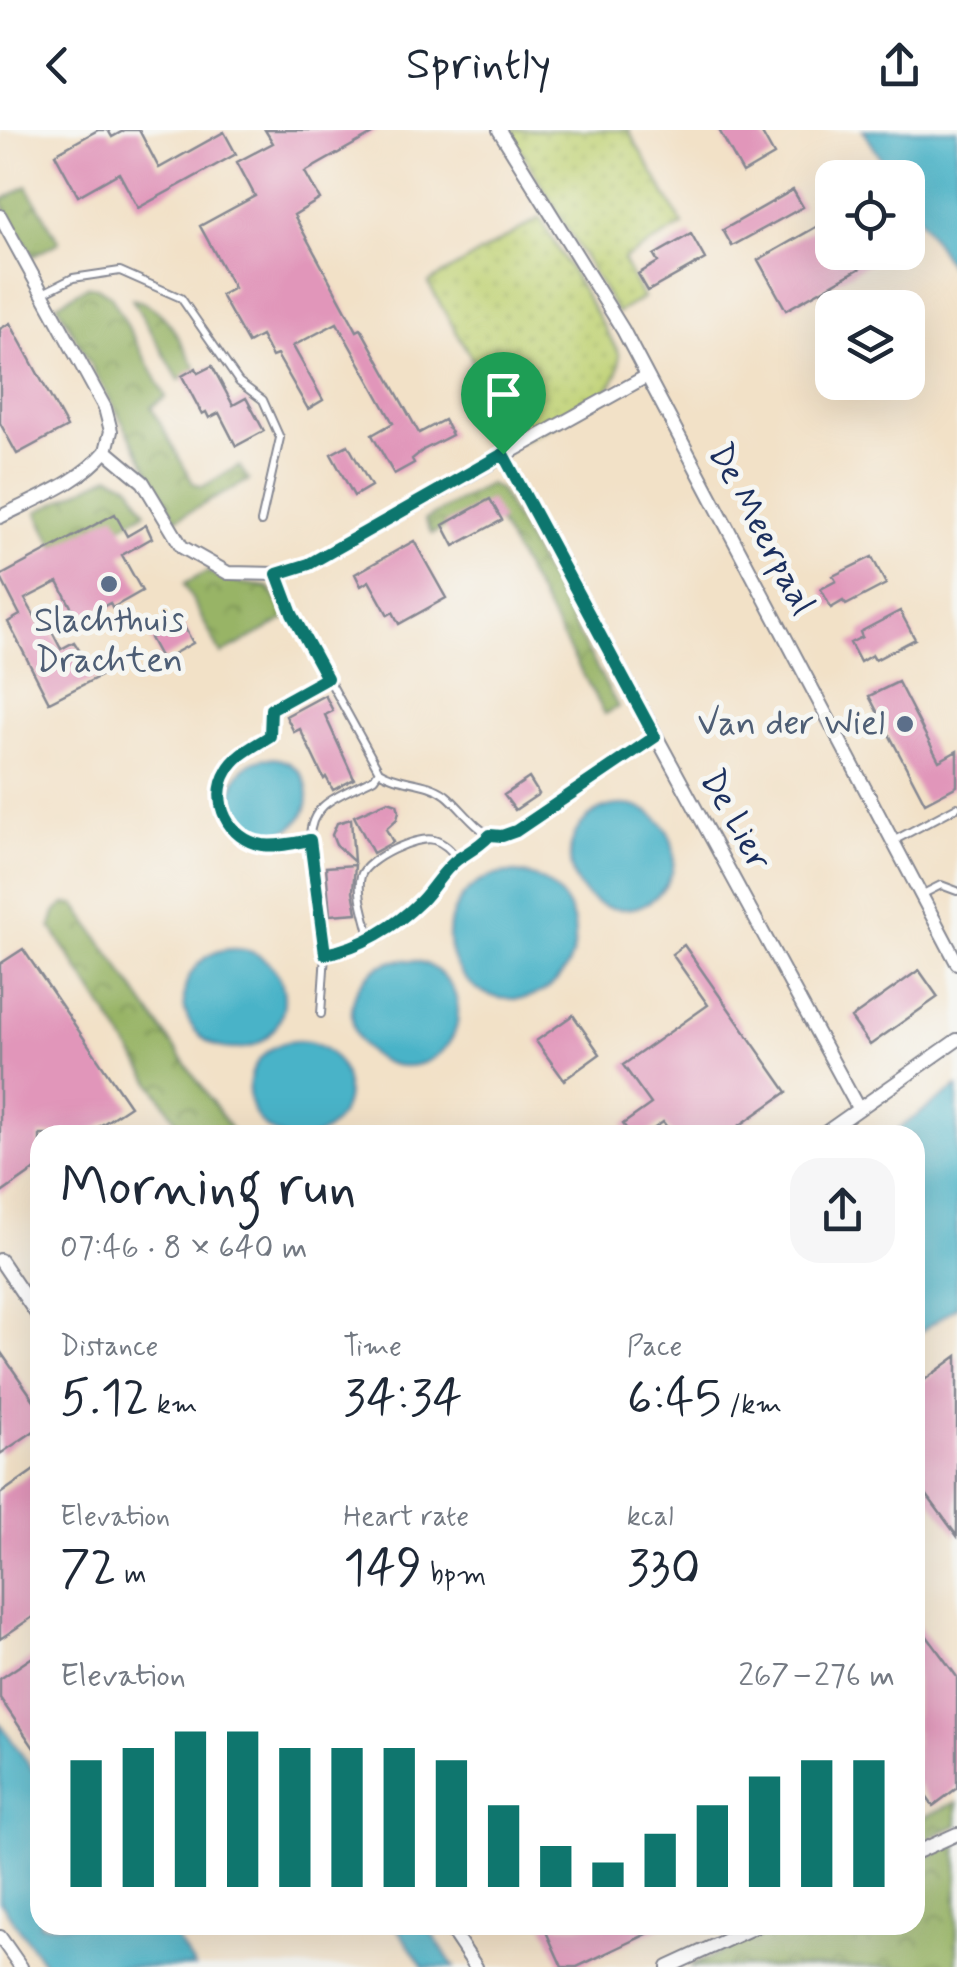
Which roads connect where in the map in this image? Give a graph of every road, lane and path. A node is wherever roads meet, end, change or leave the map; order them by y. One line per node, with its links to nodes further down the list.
1 (499, 130): 4 (street, De Meerpaal)
2 (0, 216): 3 (street)
3 (42, 294): 5 (street); 8 (lane)
4 (647, 376): 6 (street); 16 (street, De Meerpaal)
5 (106, 451): 7 (street); 9 (street)
6 (503, 454): 9 (street); 11 (street, De Lier)
7 (0, 517)
8 (261, 522)
9 (277, 574): 10 (lane)
10 (327, 678): 12 (lane); 15 (lane)
11 (655, 737): 14 (lane); 25 (street, De Lier)
12 (380, 771): 14 (lane); 15 (lane)
13 (956, 809): 16 (lane)
14 (490, 835): 17 (lane)
15 (310, 840): 21 (lane)
16 (892, 841): 19 (street, De Meerpaal)
17 (458, 860): 20 (lane); 20 (lane)
18 (957, 891): 19 (lane)
19 (921, 895): 22 (street, De Meerpaal)
20 (370, 938): 21 (lane)
21 (325, 954): 23 (lane)
22 (957, 963)
23 (321, 1014)
24 (957, 1040): 25 (street)
25 (858, 1108): 26 (street)
26 (835, 1125)
27 (0, 1260): 28 (street)
28 (30, 1304)
29 (957, 1834): 30 (street)
30 (925, 1848)
31 (455, 1935): 35 (street)
32 (737, 1935): 36 (street)
33 (0, 1937): 34 (street)
34 (21, 1967)
35 (476, 1967)
36 (668, 1967)

